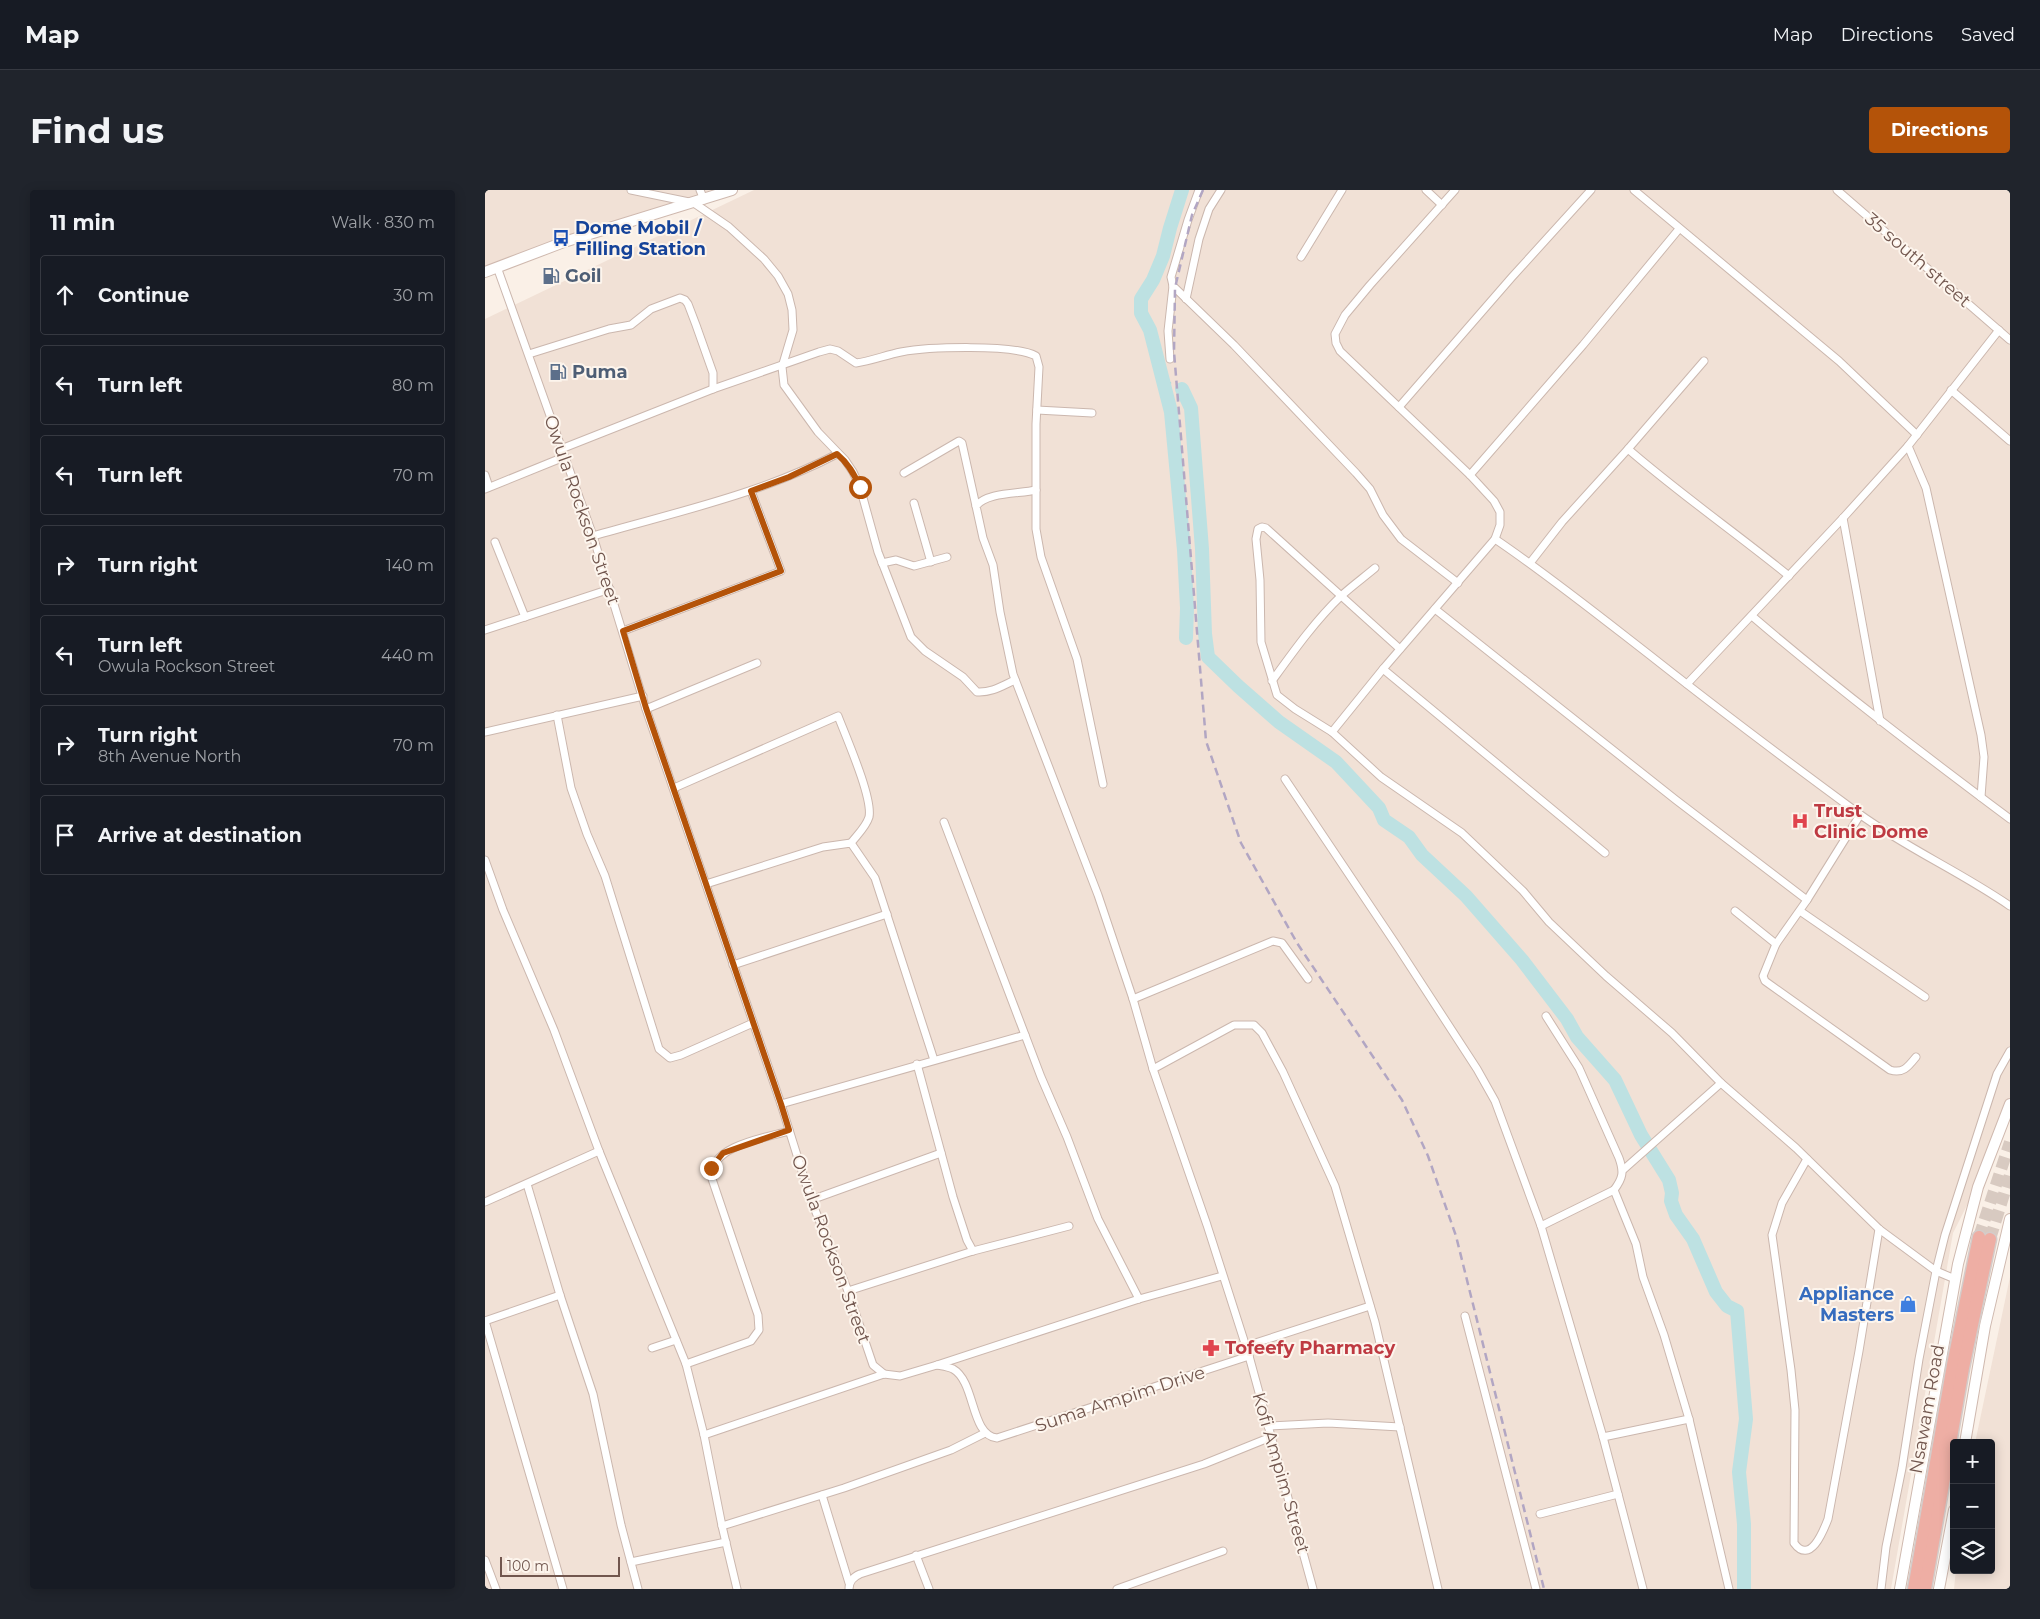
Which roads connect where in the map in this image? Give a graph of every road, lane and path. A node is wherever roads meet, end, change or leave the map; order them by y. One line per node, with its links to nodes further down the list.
1 (631, 190): 11 (street)
2 (732, 190): 11 (main road)
3 (1199, 190): 17 (street)
4 (1221, 190): 18 (street)
5 (1342, 190): 14 (street)
6 (1426, 190): 12 (street)
7 (1455, 190): 12 (street)
8 (1591, 190): 27 (street)
9 (1634, 190): 13 (street)
10 (1837, 190): 19 (street, 35 south street)
11 (699, 198): 15 (main road); 24 (street)
12 (1442, 205): 27 (street)
13 (1679, 229): 30 (street); 38 (street)
14 (1301, 258)
15 (497, 267): 16 (main road); 21 (street, Owula Rockson Street)
16 (485, 272)
17 (1173, 286): 18 (street); 22 (street)
18 (1186, 299): 55 (street)
19 (1999, 330): 20 (street, 35 south street); 26 (street)
20 (2010, 340)
21 (529, 354): 25 (street); 33 (street, Owula Rockson Street)
22 (1170, 359)
23 (1703, 361): 34 (street)
24 (783, 363): 25 (street); 28 (street); 35 (street)
25 (713, 388): 33 (street)
26 (1951, 390): 30 (street); 31 (street)
27 (1399, 407): 38 (street)
28 (1037, 410): 29 (street); 41 (street)
29 (1092, 413)
30 (1917, 435): 32 (street)
31 (2010, 441)
32 (1908, 446): 45 (street); 78 (street)
33 (561, 449): 36 (street, Owula Rockson Street)
34 (1629, 449): 52 (street); 54 (street)
35 (837, 454): 42 (street); 51 (street)
36 (564, 457): 40 (street); 46 (street, Owula Rockson Street)
37 (904, 473): 44 (street, Kofi Ampim Street)
38 (1470, 475): 47 (street)
39 (485, 476): 40 (street)
40 (487, 488)
41 (1036, 490): 44 (street); 76 (street)
42 (751, 491): 46 (street); 62 (street)
43 (914, 503): 50 (street)
44 (976, 506): 66 (street, Kofi Ampim Street)
45 (1843, 518): 54 (street); 72 (street)
46 (593, 536): 56 (street, Owula Rockson Street)
47 (1495, 540): 52 (street); 55 (street)
48 (495, 542): 60 (street)
49 (947, 557): 50 (street)
50 (931, 562): 51 (street)
51 (882, 563): 66 (street)
52 (1530, 563): 68 (street)
53 (1375, 568): 57 (street)
54 (1789, 576): 59 (street)
55 (1458, 583): 58 (street)
56 (609, 589): 60 (street); 62 (street, Owula Rockson Street)
57 (1341, 596): 63 (street); 67 (street); 67 (street)
58 (1435, 609): 63 (street); 86 (street)
59 (1752, 616): 68 (street); 72 (street)
60 (525, 617): 61 (street)
61 (485, 630)
62 (623, 631): 69 (street, Owula Rockson Street)
63 (1400, 650): 65 (street)
64 (757, 663): 70 (street)
65 (1383, 669): 74 (street); 83 (street)
66 (1015, 680): 95 (street, Kofi Ampim Street)
67 (1272, 681): 74 (street)
68 (1687, 684): 79 (street)
69 (643, 696): 70 (street, Owula Rockson Street); 71 (street)
70 (646, 708): 77 (street, Owula Rockson Street)
71 (557, 714): 73 (street); 97 (street)
72 (1880, 721): 78 (street)
73 (485, 732)
74 (1332, 732): 104 (street)
75 (1285, 779): 118 (street)
76 (1103, 784)
77 (674, 788): 82 (street); 85 (street, Owula Rockson Street)
78 (1981, 797): 80 (street)
79 (1860, 815): 86 (street); 87 (street)
80 (2010, 819)
81 (943, 822): 98 (street)
82 (851, 843): 85 (street); 90 (street)
83 (1605, 853)
84 (485, 860): 108 (street)
85 (706, 884): 92 (street, Owula Rockson Street)
86 (1807, 900): 89 (street)
87 (2010, 906)
88 (1735, 911): 91 (street)
89 (1800, 911): 91 (street); 94 (street)
90 (887, 914): 92 (street); 101 (street)
91 (1777, 944): 100 (street)
92 (733, 965): 97 (street, Owula Rockson Street)
93 (1309, 979): 95 (street)
94 (1925, 997)
95 (1133, 999): 103 (street, Kofi Ampim Street)
96 (1546, 1016): 111 (street)
97 (753, 1023): 105 (street, Owula Rockson Street)
98 (1025, 1035): 101 (street); 126 (street)
99 (2010, 1051): 121 (street)
100 (1916, 1058)
101 (934, 1060): 102 (street)
102 (917, 1064): 105 (street); 109 (street)
103 (1153, 1069): 122 (street, Kofi Ampim Street); 127 (street)
104 (1721, 1082): 110 (street); 111 (street)
105 (781, 1104): 107 (street, Owula Rockson Street)
106 (2010, 1104): 123 (main road)
107 (789, 1130): 114 (street, Owula Rockson Street); 133 (street)
108 (599, 1150): 112 (street); 129 (street)
109 (941, 1153): 114 (street); 120 (street)
110 (1807, 1159): 119 (street); 119 (street)
111 (1623, 1170): 113 (street)
112 (527, 1184): 115 (street); 125 (street)
113 (1615, 1190): 118 (street); 136 (street)
114 (811, 1200): 124 (street, Owula Rockson Street)
115 (485, 1202)
116 (2010, 1219): 143 (main road)
117 (1069, 1226): 120 (street)
118 (1541, 1226): 142 (street)
119 (1879, 1228): 121 (street)
120 (973, 1251): 124 (street)
121 (1936, 1271): 123 (street); 166 (street)
122 (1222, 1276): 126 (street); 130 (street, Kofi Ampim Street)
123 (1955, 1280): 167 (main road)
124 (848, 1291): 135 (street, Owula Rockson Street)
125 (560, 1295): 153 (street); 156 (street)
126 (1139, 1299): 134 (street)
127 (1370, 1306): 130 (street); 138 (street)
128 (1465, 1316): 163 (street)
129 (676, 1340): 131 (street); 133 (street)
130 (1245, 1346): 132 (street, Kofi Ampim Street)
131 (652, 1348)
132 (1249, 1356): 137 (street, Kofi Ampim Street); 140 (street, Suma Ampim Drive)
133 (686, 1364): 139 (street)
134 (937, 1365): 135 (street); 140 (street)
135 (883, 1374): 139 (street)
136 (1689, 1419): 142 (street); 165 (street)
137 (1268, 1426): 138 (street); 141 (street, Kofi Ampim Street)
138 (1400, 1427): 162 (street)
139 (704, 1435): 147 (street)
140 (988, 1435): 145 (street, Suma Ampim Drive)
141 (1271, 1436): 151 (street); 161 (street, Kofi Ampim Street)
142 (1603, 1436): 144 (street)
143 (1966, 1439)
144 (1618, 1494): 146 (street); 164 (street)
145 (822, 1495): 147 (street, Suma Ampim Drive); 154 (street)
146 (1540, 1514)
147 (722, 1526): 149 (street)
148 (1950, 1529): 170 (main road)
149 (726, 1542): 153 (street); 158 (street)
150 (1223, 1552): 160 (street)
151 (916, 1555): 154 (street); 159 (street)
152 (485, 1560): 155 (street)
153 (631, 1562): 157 (street)
154 (849, 1586)
155 (496, 1589)
156 (563, 1589)
157 (638, 1589)
158 (737, 1589)
159 (929, 1589)
160 (1117, 1589)
161 (1313, 1589)
162 (1439, 1589)
163 (1535, 1589)
164 (1643, 1589)
165 (1729, 1589)
166 (1881, 1589)
167 (1900, 1589)
168 (1914, 1589): 169 (highway, Nsawam Road)
169 (1925, 1589)
170 (1939, 1589)

